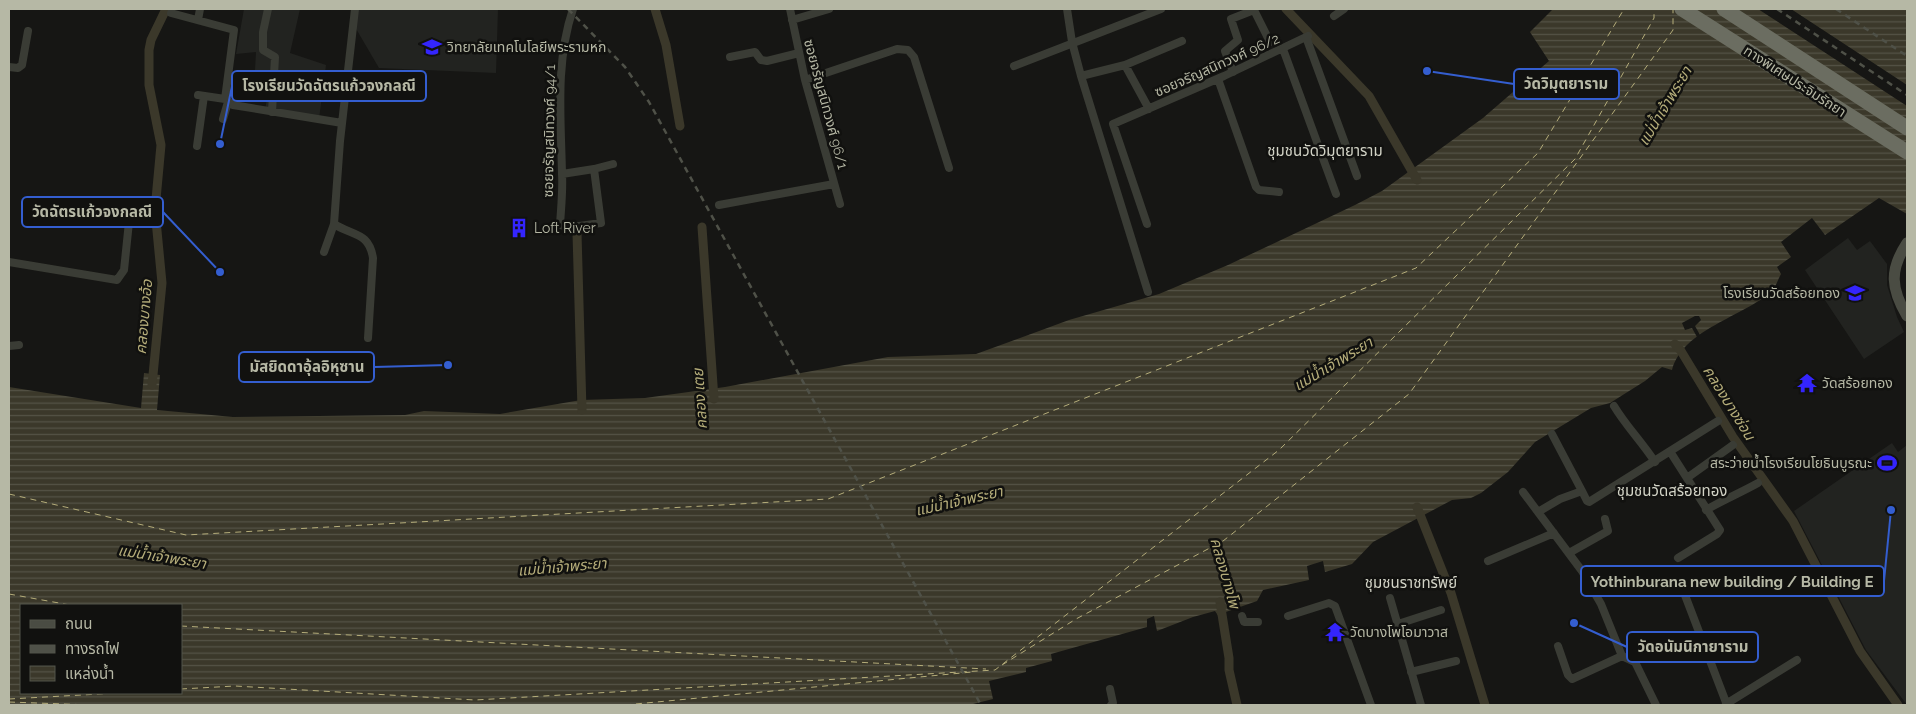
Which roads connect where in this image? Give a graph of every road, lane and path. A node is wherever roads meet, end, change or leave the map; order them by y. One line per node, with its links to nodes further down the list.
1 (200, 9): 15 (street)
2 (268, 9): 33 (street)
3 (355, 9): 35 (street)
4 (573, 9): 42 (street, ซอยจรัญสนิทวงศ์ 94/1)
5 (790, 9): 16 (street, ซอยจรัญสนิทวงศ์ 96/1)
6 (829, 9): 16 (street)
7 (1067, 9): 19 (street)
8 (1160, 9): 12 (street)
9 (1344, 9): 14 (street)
10 (1682, 9): 38 (highway, ทางพิเศษประจิมรัถยา)
11 (1724, 9): 36 (highway, ทางพิเศษประจิมรัถยา)
12 (1141, 12): 19 (street)
13 (171, 13): 15 (street)
14 (1334, 16)
15 (198, 20): 31 (street)
16 (792, 20): 22 (street, ซอยจรัญสนิทวงศ์ 96/1)
17 (28, 31): 26 (street)
18 (1182, 41): 24 (street)
19 (1072, 42): 25 (street); 28 (street)
20 (1270, 42): 27 (street)
21 (1283, 49): 27 (street, ซอยจรัญสนิทวงศ์ 96/2); 43 (street, ซอยจรัญสนิทวงศ์ 96/2); 46 (street)
22 (799, 53): 23 (street); 30 (street, ซอยจรัญสนิทวงศ์ 96/1)
23 (730, 57)
24 (1125, 65): 28 (street); 32 (street, ซอยจรัญสนิทวงศ์ 96/2)
25 (1014, 66)
26 (9, 67)
27 (1233, 72): 29 (street, ซอยจรัญสนิทวงศ์ 96/2)
28 (1081, 76): 55 (street)
29 (1218, 79): 32 (street, ซอยจรัญสนิทวงศ์ 96/2); 45 (street)
30 (805, 80): 40 (street); 44 (street, ซอยจรัญสนิทวงศ์ 96/1)
31 (226, 100): 33 (street); 34 (street); 37 (street)
32 (1149, 109): 51 (street)
33 (272, 112): 35 (street)
34 (223, 118)
35 (342, 123): 50 (street)
36 (1907, 128)
37 (197, 146)
38 (1907, 152)
39 (613, 164): 41 (street)
40 (948, 168)
41 (594, 169): 42 (street); 42 (street, ซอยจรัญสนิทวงศ์ 94/1)
42 (562, 174)
43 (1357, 176)
44 (834, 184): 47 (street, ซอยจรัญสนิทวงศ์ 96/1); 48 (street)
45 (1279, 192)
46 (1336, 194)
47 (840, 204)
48 (719, 205)
49 (129, 222): 54 (street)
50 (334, 224): 53 (street); 57 (street)
51 (1147, 224)
52 (1907, 243): 56 (main road)
53 (324, 252)
54 (9, 262)
55 (1148, 292)
56 (1907, 316)
57 (368, 338)
58 (19, 344): 59 (street)
59 (9, 346)
60 (1614, 406): 65 (street)
61 (1718, 422): 64 (street)
62 (1552, 434): 68 (street)
63 (1733, 445): 66 (street)
64 (1671, 453): 65 (street); 66 (street)
65 (1655, 462): 68 (street)
66 (1687, 478): 70 (street)
67 (1758, 483): 70 (street)
68 (1582, 490): 71 (street)
69 (1523, 492): 71 (street)
70 (1706, 510): 75 (street)
71 (1538, 512): 73 (street)
72 (1606, 519): 74 (street)
73 (1554, 533): 74 (street); 76 (street)
74 (1569, 553): 85 (street)
75 (1678, 558)
76 (1488, 561)
77 (1683, 590): 94 (street)
78 (1390, 598): 83 (street)
79 (1441, 610): 83 (street)
80 (1242, 616): 82 (street)
81 (1288, 616): 91 (street)
82 (1258, 622)
83 (1398, 624): 88 (street)
84 (1558, 646): 85 (street)
85 (1622, 656): 93 (street)
86 (1797, 660): 94 (street)
87 (1456, 661): 88 (street)
88 (1412, 672): 92 (street)
89 (1110, 689): 90 (street)
90 (1111, 705)
91 (1372, 705)
92 (1421, 705)
93 (1656, 705)
94 (1726, 705)

